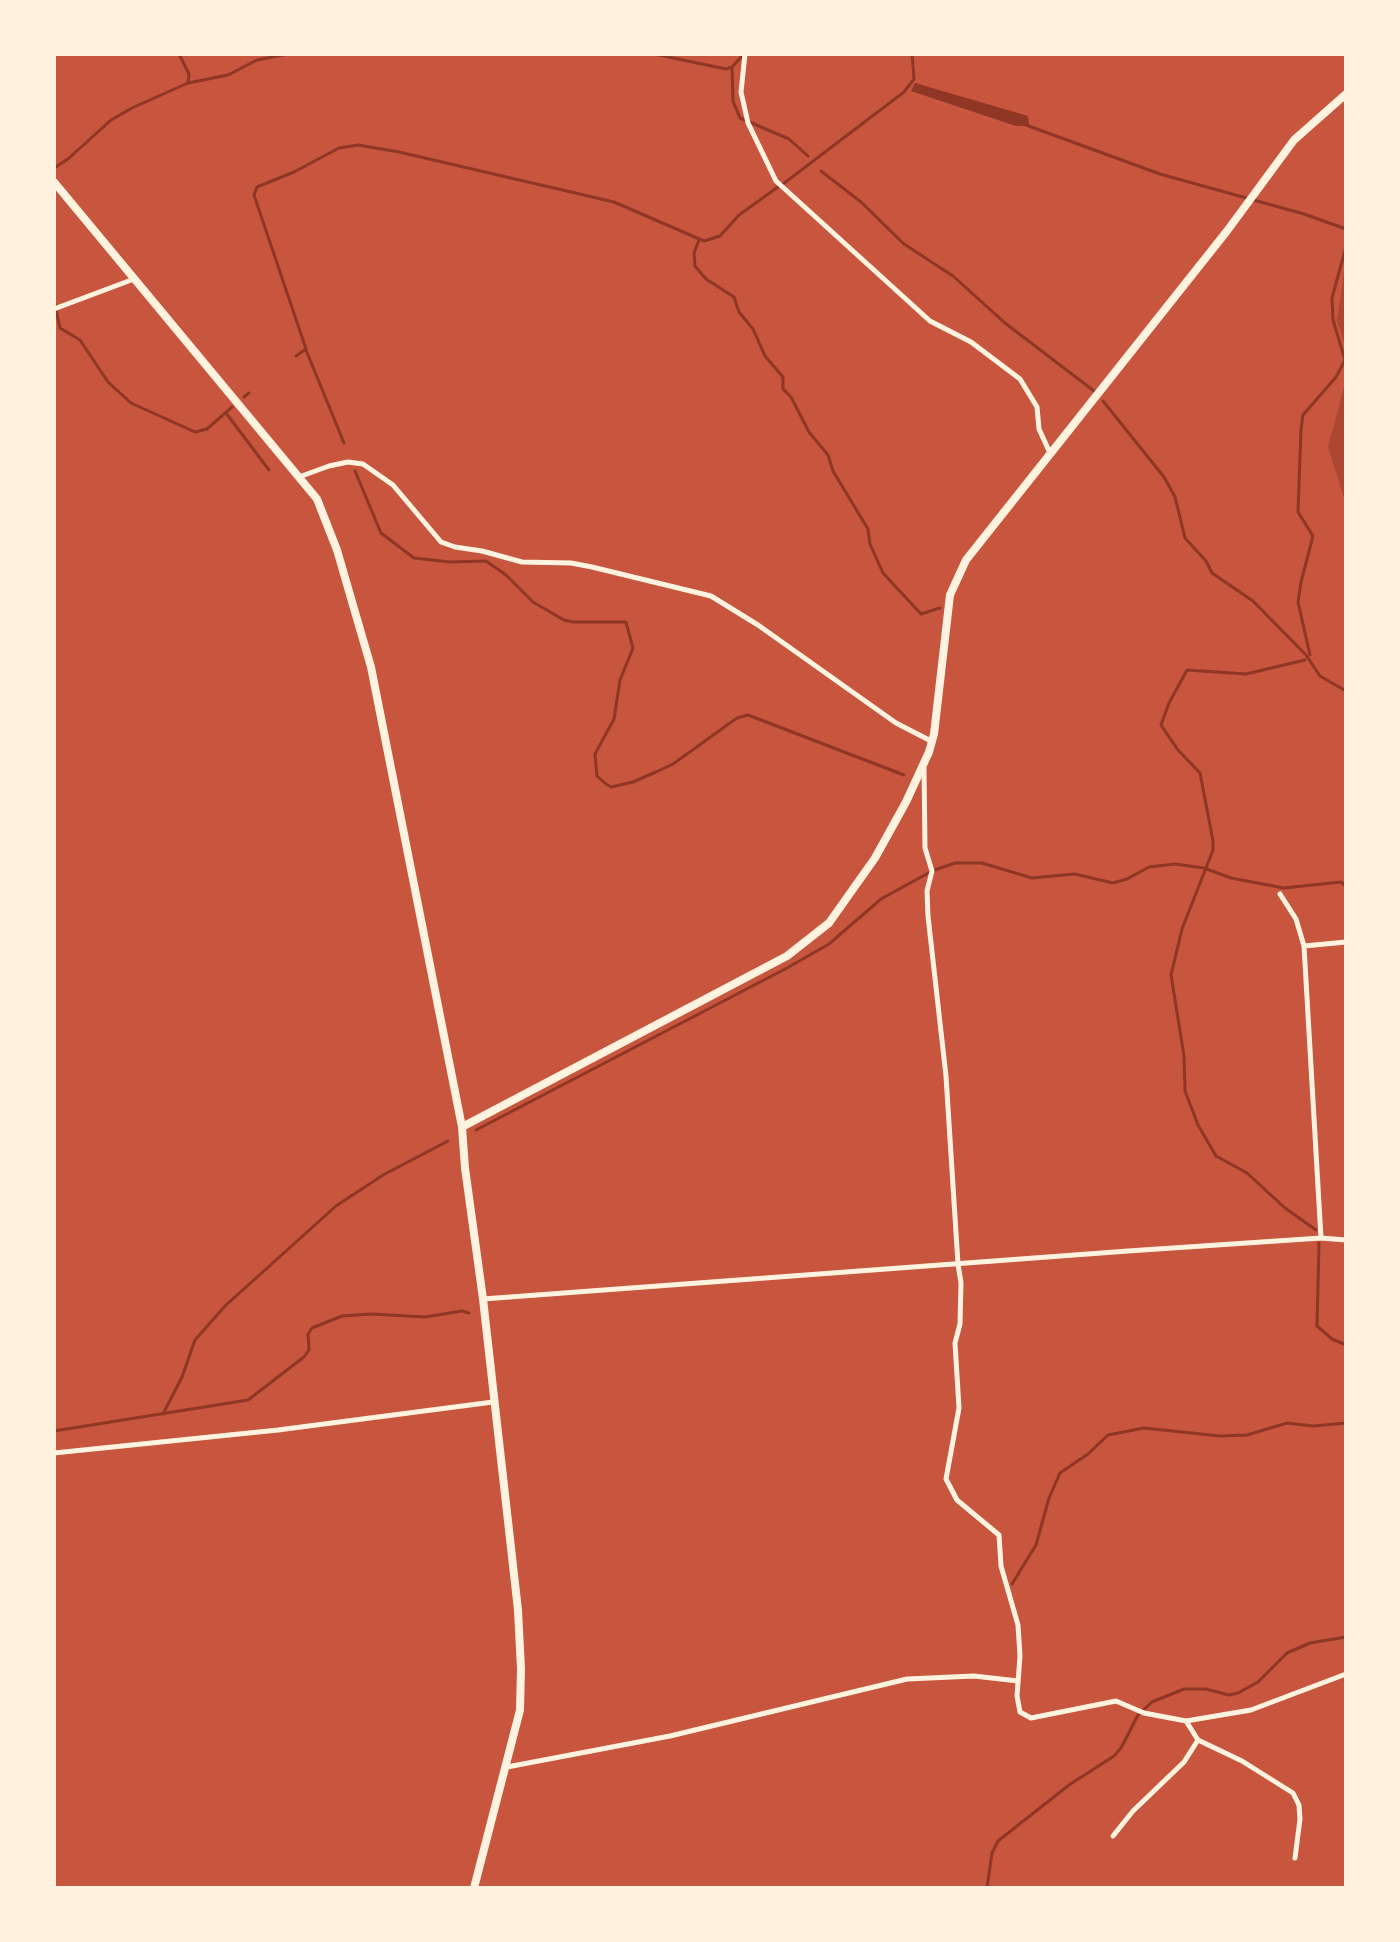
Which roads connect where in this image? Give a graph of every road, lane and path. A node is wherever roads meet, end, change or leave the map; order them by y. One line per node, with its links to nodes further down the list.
1 (746, 54): 6 (street)
2 (1346, 94): 6 (main road)
3 (54, 182): 4 (main road)
4 (134, 279): 5 (street); 7 (main road)
5 (56, 308)
6 (1050, 453): 8 (main road)
7 (299, 477): 8 (street); 13 (main road)
8 (933, 742): 9 (main road)
9 (924, 764): 13 (main road); 16 (street)
10 (1280, 894): 12 (street)
11 (1346, 942): 12 (street)
12 (1304, 946): 14 (street)
13 (462, 1127): 17 (main road)
14 (1321, 1238): 15 (street); 16 (street)
15 (1346, 1239)
16 (958, 1264): 17 (street); 21 (street)
17 (483, 1299): 18 (main road)
18 (494, 1402): 19 (street); 24 (main road)
19 (54, 1453)
20 (1346, 1674): 22 (street)
21 (1018, 1681): 22 (street); 24 (street)
22 (1186, 1721): 23 (street)
23 (1198, 1740): 25 (street); 26 (street)
24 (507, 1767): 27 (main road)
25 (1113, 1836)
26 (1295, 1858)
27 (474, 1888)

